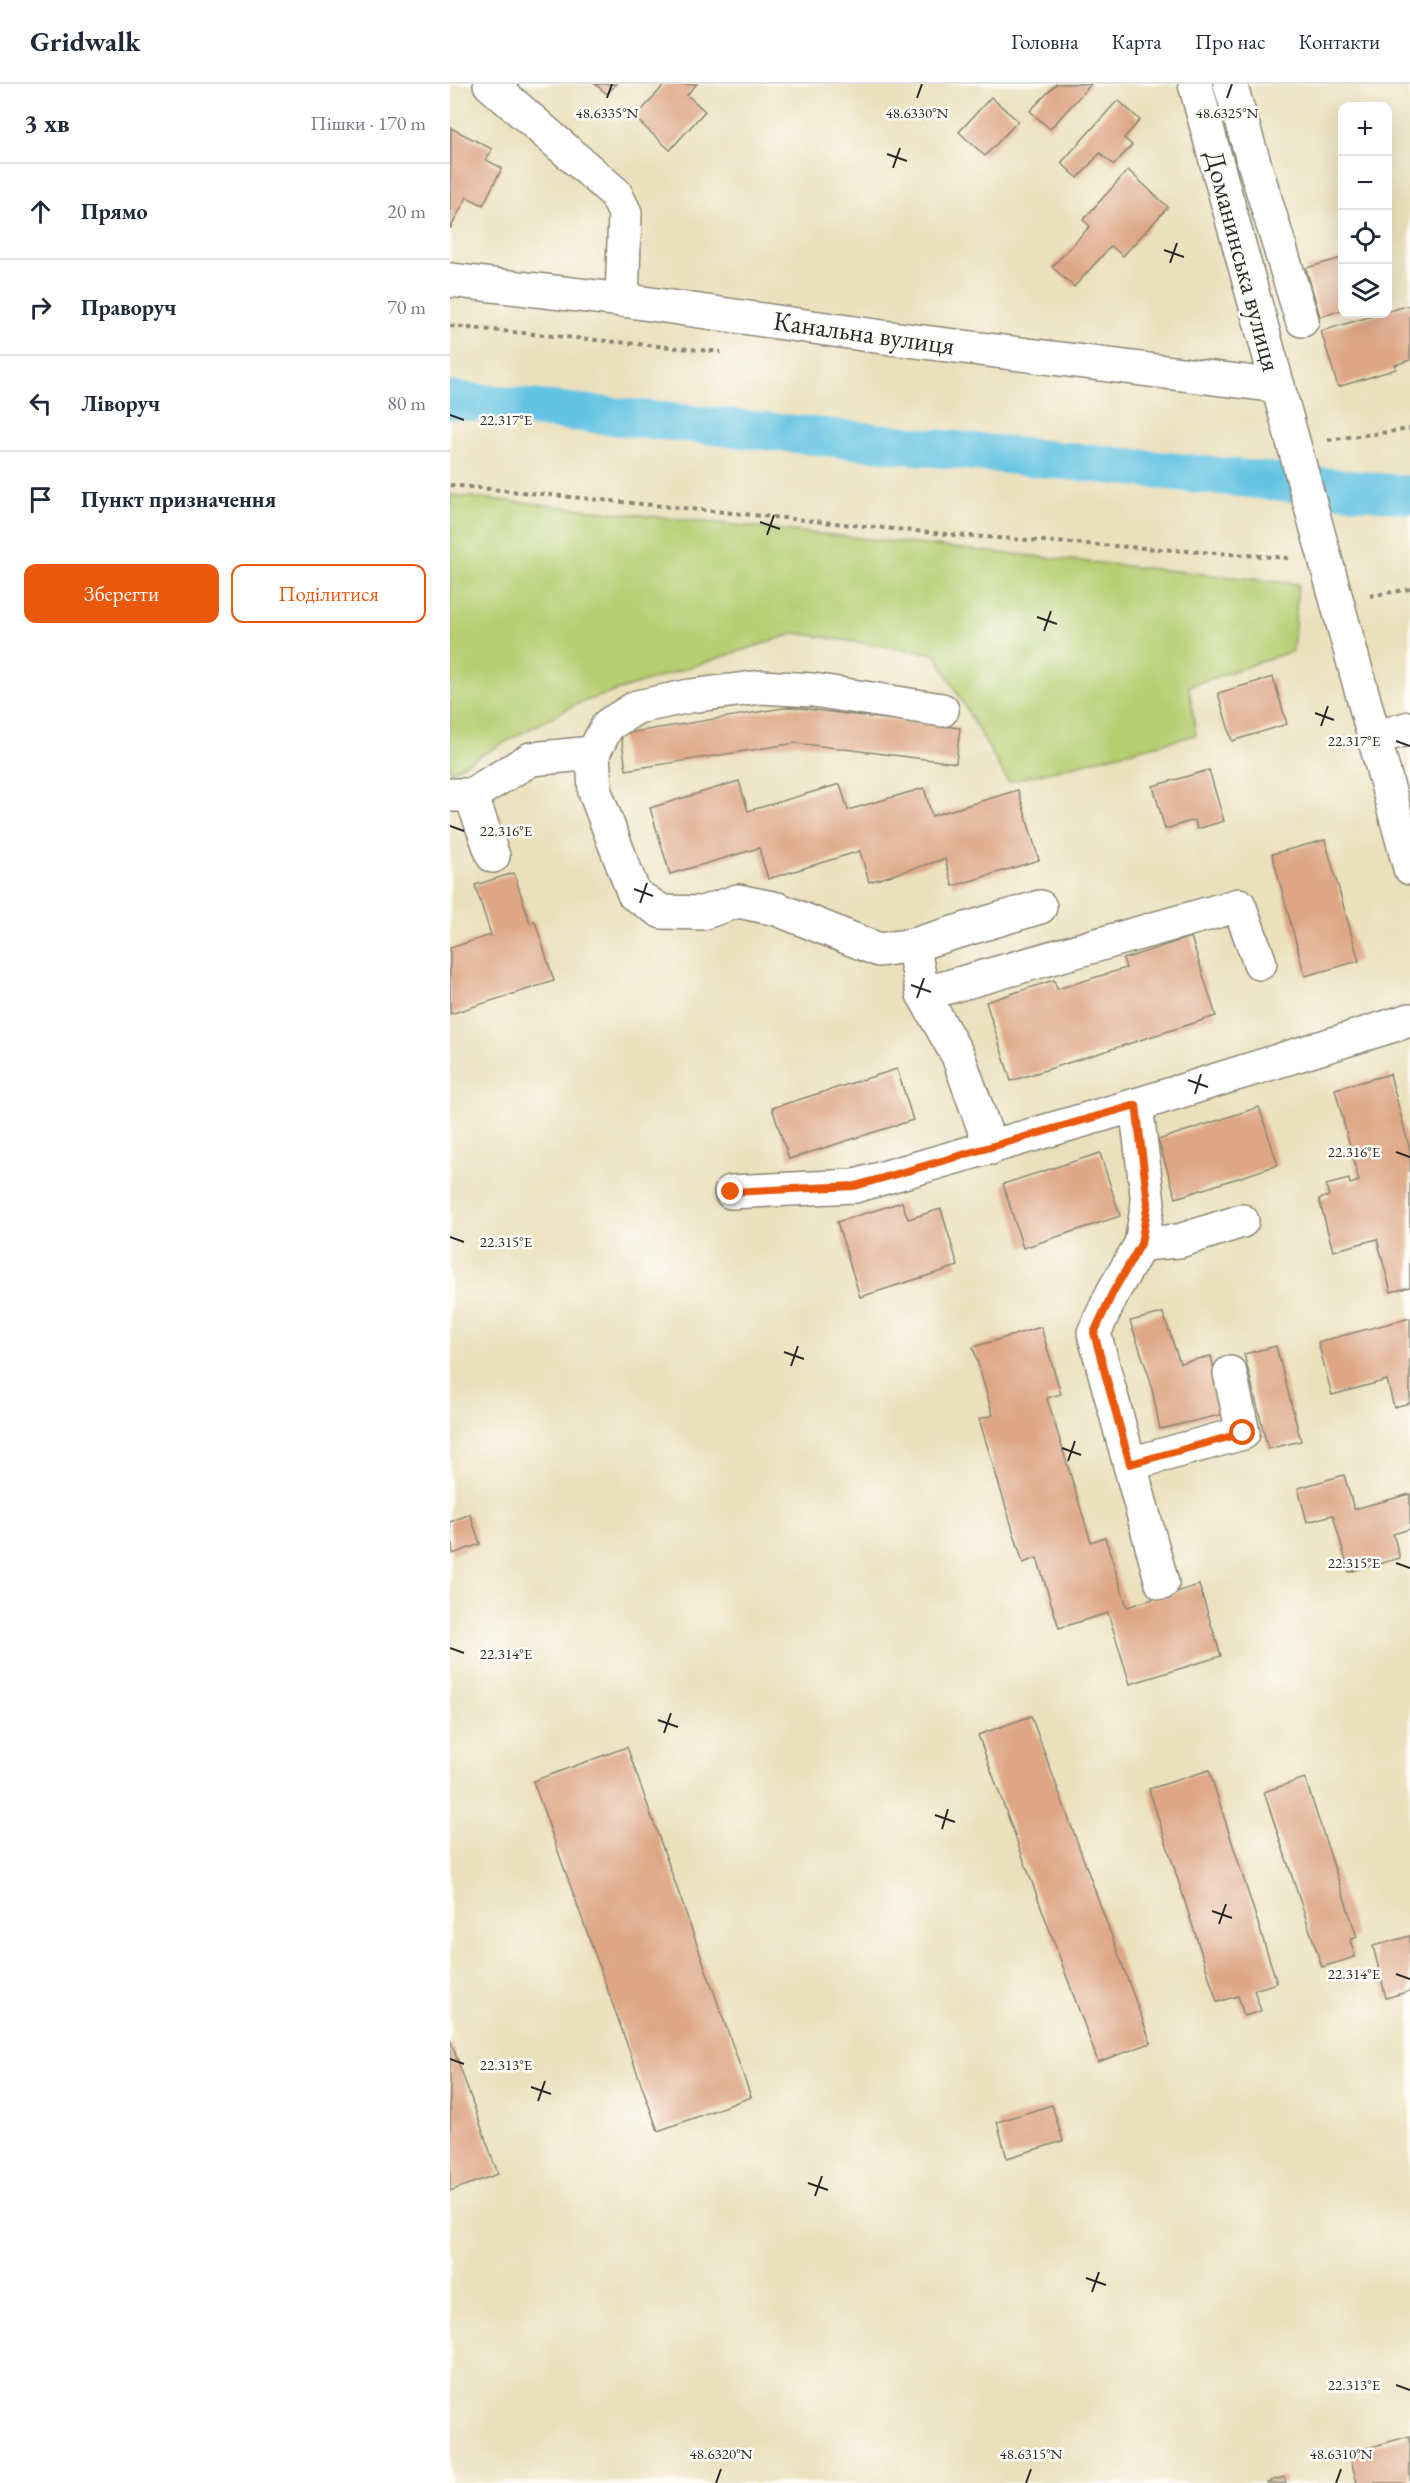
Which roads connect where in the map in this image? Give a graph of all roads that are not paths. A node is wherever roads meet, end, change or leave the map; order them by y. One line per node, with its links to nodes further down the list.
1 (490, 84): 5 (street)
2 (1195, 84): 7 (street, Доманинська вулиця)
3 (1230, 84): 6 (street)
4 (450, 280): 5 (street, Канальна вулиця)
5 (622, 300): 7 (street, Канальна вулиця)
6 (1302, 320)
7 (1278, 386): 10 (street, Доманинська вулиця)
8 (942, 710): 11 (street)
9 (1410, 728): 10 (street)
10 (1374, 738): 14 (street, Доманинська вулиця)
11 (592, 753): 12 (street); 16 (street)
12 (461, 795): 13 (street)
13 (493, 856)
14 (1410, 868)
15 (1040, 907): 16 (street)
16 (913, 945): 18 (street)
17 (1260, 963): 18 (street)
18 (923, 994): 21 (street)
19 (1410, 1020): 20 (street)
20 (1136, 1105): 21 (street); 24 (street)
21 (991, 1148): 22 (street)
22 (731, 1192)
23 (1242, 1221): 24 (street)
24 (1141, 1244): 26 (street)
25 (1230, 1373): 26 (street)
26 (1130, 1464): 27 (street)
27 (1162, 1583)

